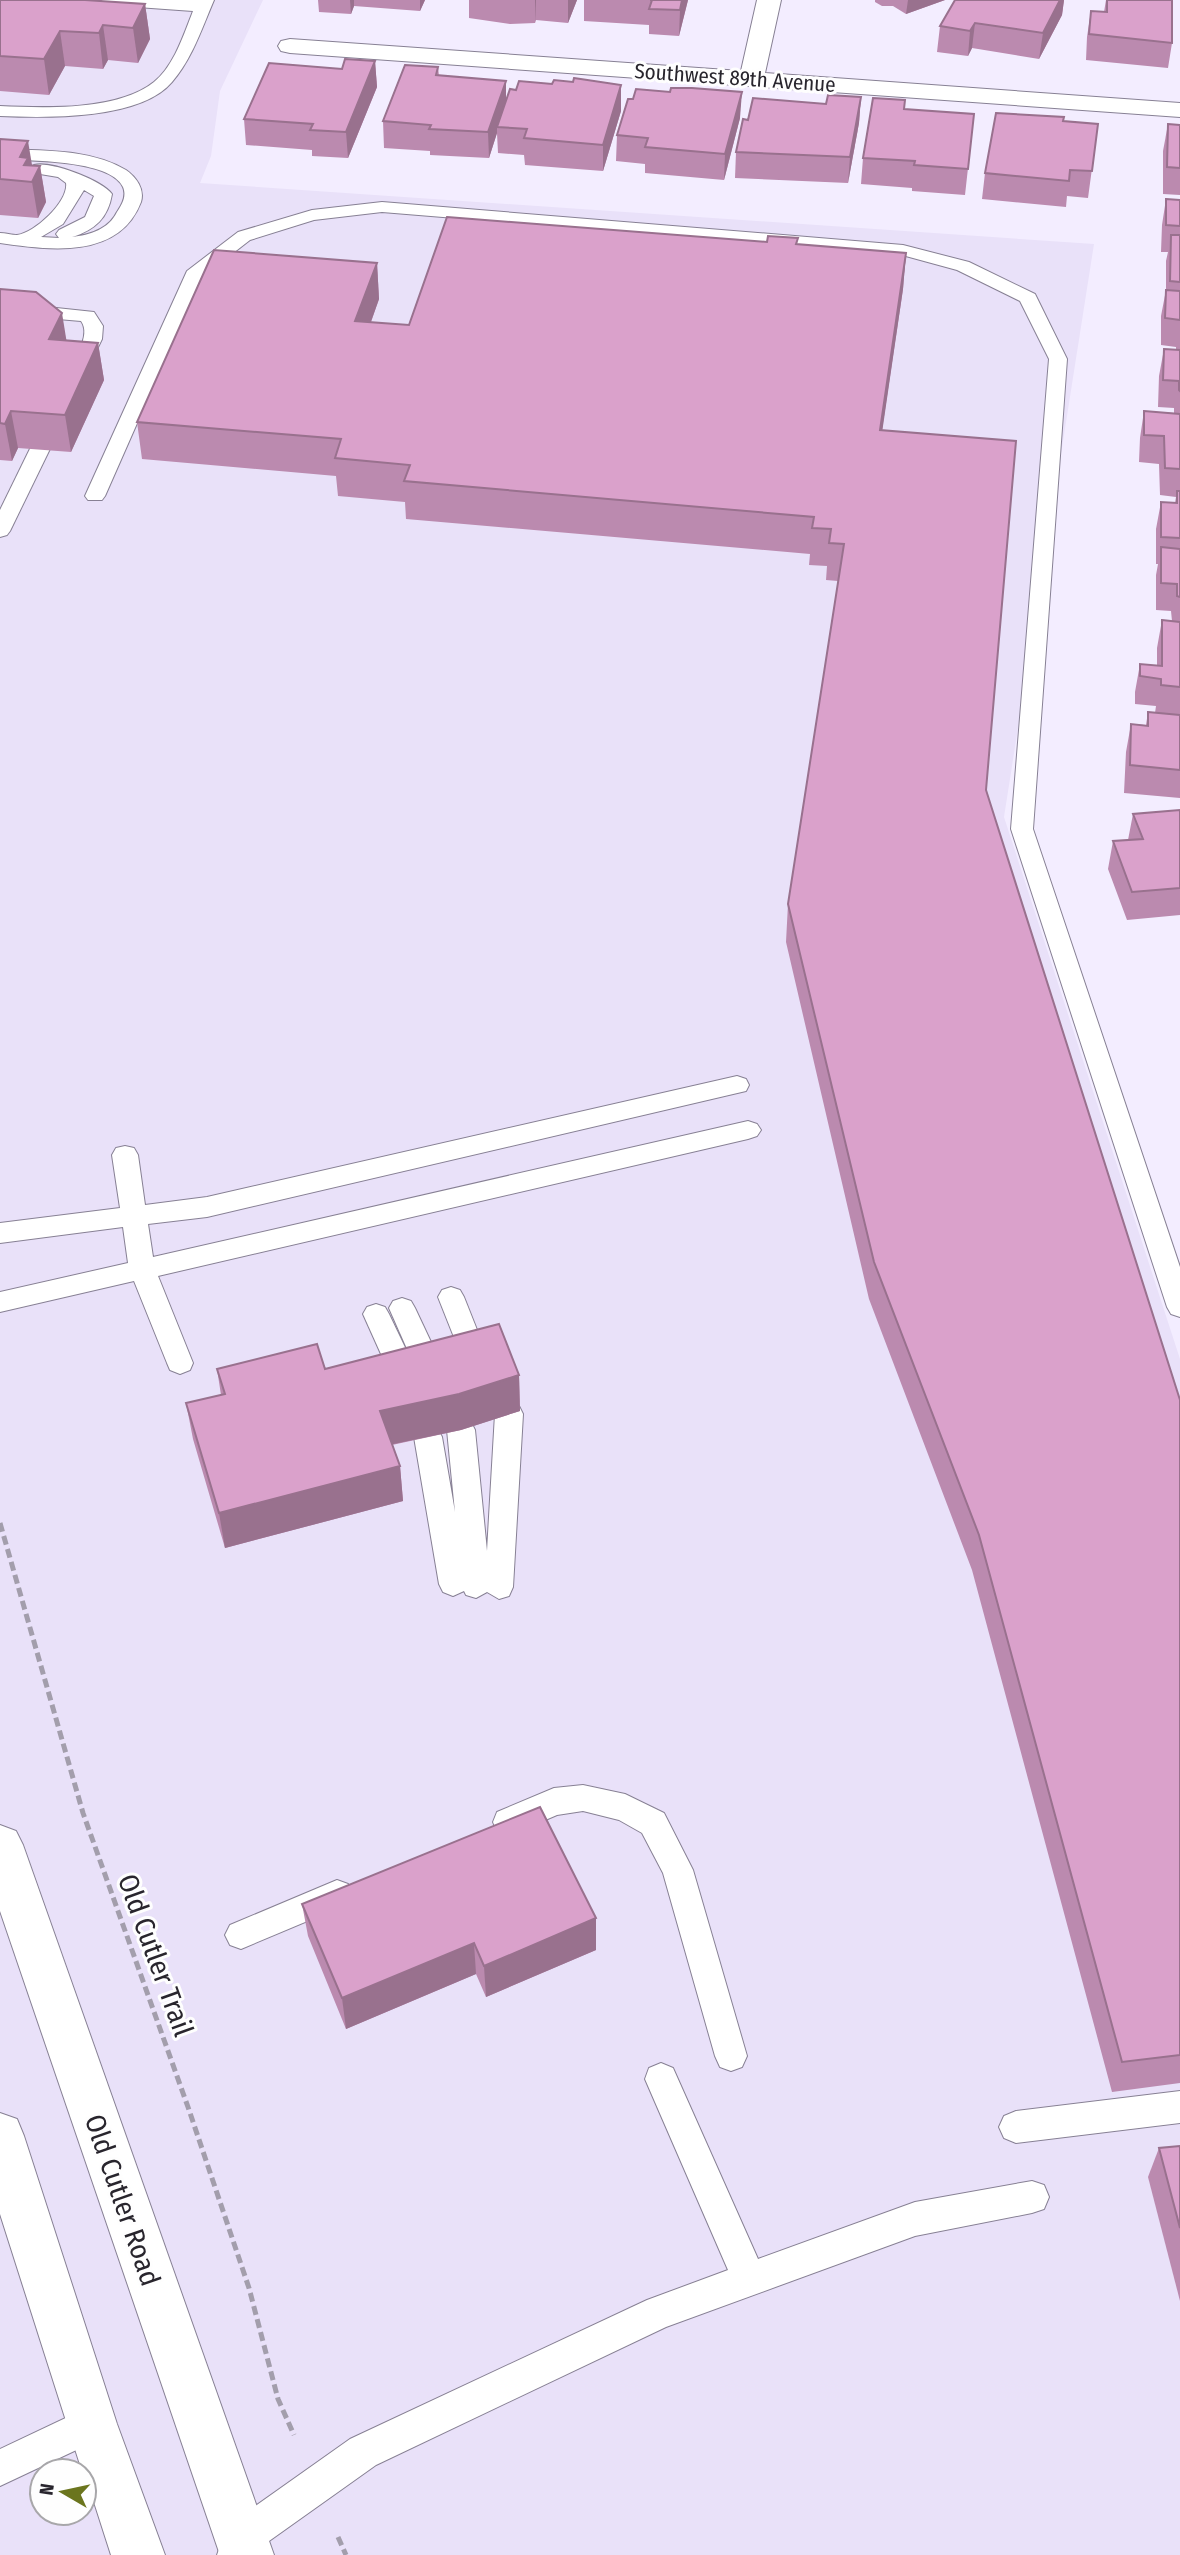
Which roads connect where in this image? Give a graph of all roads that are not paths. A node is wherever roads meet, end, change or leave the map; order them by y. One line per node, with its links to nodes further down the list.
1 (110, 0): 3 (lane)
2 (769, 0): 5 (street)
3 (204, 4): 7 (lane)
4 (290, 46): 5 (street, Southwest 89th Avenue)
5 (751, 80): 8 (street, Southwest 89th Avenue)
6 (0, 99): 7 (lane)
7 (91, 107): 9 (lane)
8 (1180, 110)
9 (0, 111)
10 (0, 154): 14 (lane)
11 (0, 166): 12 (lane)
12 (75, 181): 14 (lane); 14 (lane)
13 (0, 238): 14 (lane)
14 (22, 241)
15 (0, 308): 17 (lane)
16 (94, 496): 26 (lane)
17 (0, 531)
18 (737, 1085): 21 (lane)
19 (748, 1130): 23 (lane)
20 (125, 1155): 21 (lane)
21 (136, 1216): 22 (lane); 23 (lane)
22 (0, 1233)
23 (142, 1268): 25 (lane); 29 (lane)
24 (451, 1297): 30 (lane)
25 (0, 1302)
26 (1180, 1307)
27 (402, 1308): 28 (lane)
28 (376, 1314)
29 (180, 1363)
30 (478, 1366)
31 (509, 1414): 34 (lane)
32 (461, 1430): 34 (lane)
33 (428, 1437): 34 (lane)
34 (476, 1586)
35 (479, 1834): 40 (lane)
36 (0, 1845): 38 (street, Old Cutler Road)
37 (366, 1882): 39 (lane)
38 (9, 1903): 49 (street, Old Cutler Road)
39 (241, 1935)
40 (731, 2056)
41 (661, 2080): 46 (lane)
42 (1180, 2107): 43 (lane)
43 (1016, 2127)
44 (0, 2136): 47 (street)
45 (1032, 2197): 46 (lane)
46 (750, 2279): 49 (lane)
47 (91, 2424): 48 (lane); 50 (street)
48 (0, 2468)
49 (241, 2550)
50 (138, 2555)

